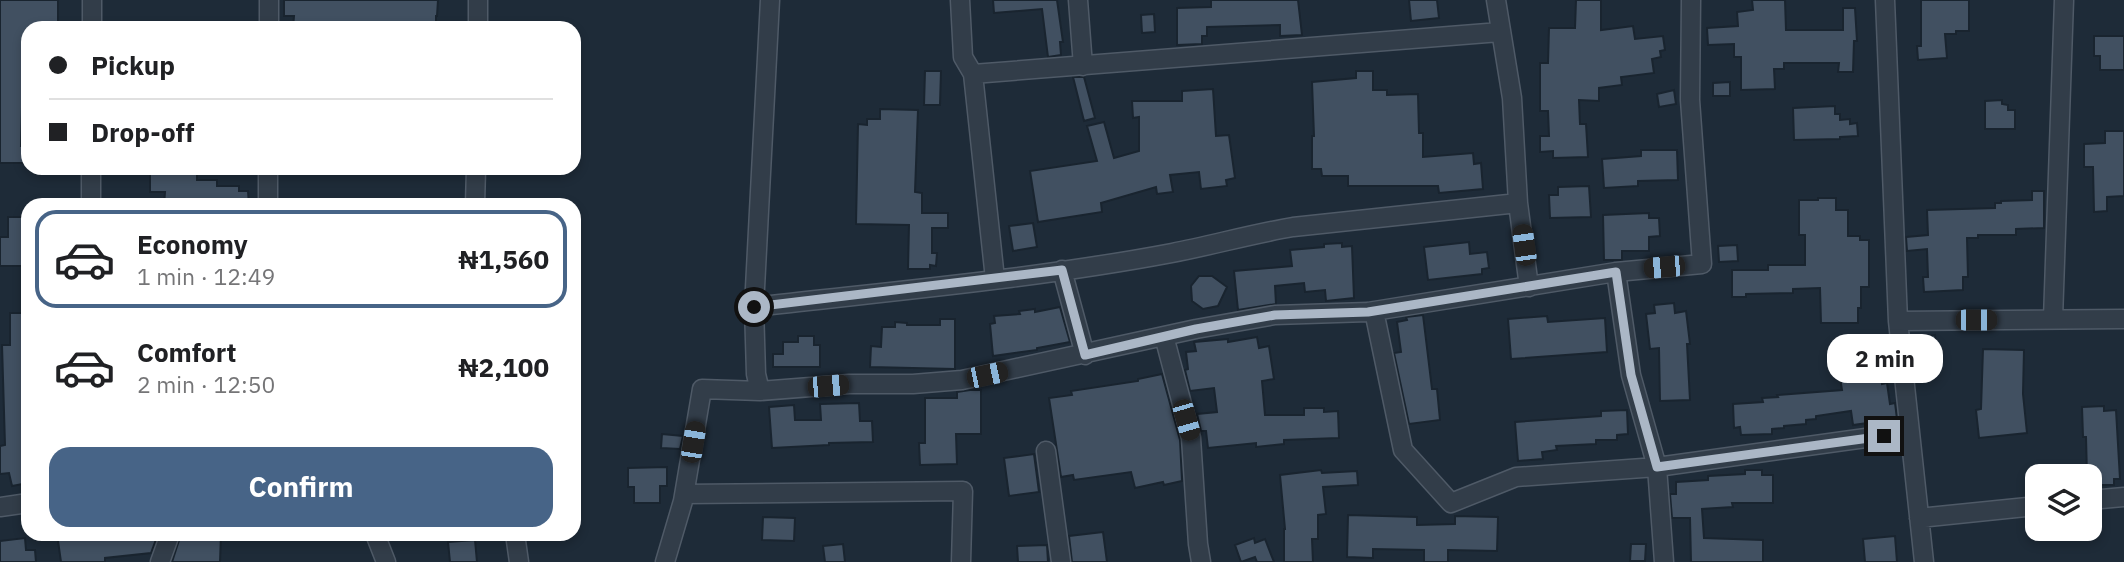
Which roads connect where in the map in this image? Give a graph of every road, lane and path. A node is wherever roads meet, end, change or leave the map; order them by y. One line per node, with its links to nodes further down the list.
1 (92, 0): 11 (street)
2 (270, 0): 12 (street)
3 (478, 0): 13 (street)
4 (770, 0): 28 (street)
5 (960, 0): 16 (street)
6 (1078, 0): 15 (street)
7 (1496, 0): 14 (street)
8 (1691, 0): 25 (street)
9 (1885, 0): 32 (street)
10 (2064, 0): 30 (street)
11 (92, 21)
12 (269, 21)
13 (478, 21)
14 (1500, 32): 15 (street); 23 (street)
15 (1083, 66): 16 (street)
16 (973, 74): 26 (street)
17 (91, 175): 20 (street)
18 (268, 175): 21 (street)
19 (476, 175): 22 (street)
20 (91, 198)
21 (268, 198)
22 (475, 198)
23 (1518, 203): 24 (street); 27 (street)
24 (1062, 270): 26 (street); 34 (street)
25 (1616, 272): 27 (street); 38 (street)
26 (995, 279): 28 (street)
27 (1529, 287): 29 (street)
28 (754, 307): 35 (street)
29 (1374, 311): 33 (street); 38 (street)
30 (2053, 319): 31 (street); 32 (street)
31 (2124, 319)
32 (1898, 321): 36 (street)
33 (1164, 336): 34 (street); 49 (street)
34 (1085, 355): 35 (street)
35 (760, 391): 39 (street)
36 (1909, 432): 38 (street); 45 (street)
37 (1046, 451): 55 (street)
38 (1657, 467): 56 (street)
39 (685, 494): 53 (street); 54 (street)
40 (2124, 497): 41 (street)
41 (2102, 499)
42 (21, 504): 43 (street)
43 (0, 507)
44 (2025, 507): 45 (street)
45 (1919, 518): 57 (street)
46 (168, 541): 50 (street)
47 (378, 541): 51 (street)
48 (516, 541): 52 (street)
49 (1202, 561)
50 (160, 562)
51 (386, 562)
52 (519, 562)
53 (665, 562)
54 (961, 562)
55 (1061, 562)
56 (1664, 562)
57 (1924, 562)

